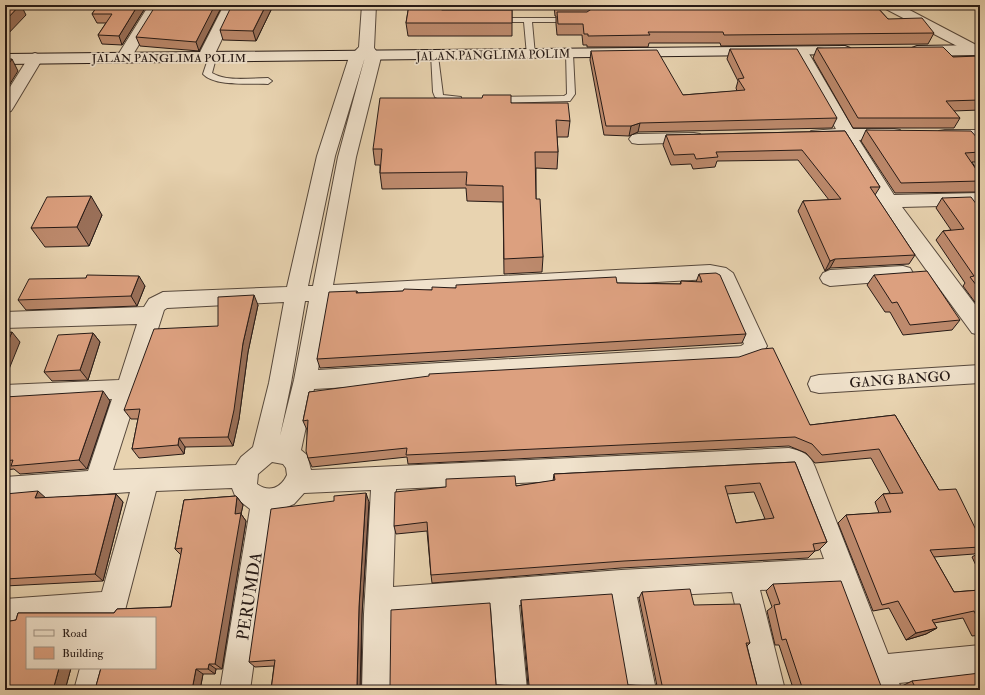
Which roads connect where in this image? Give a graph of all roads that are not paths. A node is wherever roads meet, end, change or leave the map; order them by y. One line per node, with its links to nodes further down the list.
1 (156, 5): 17 (street)
2 (231, 5): 18 (street)
3 (370, 5): 12 (street)
4 (889, 5): 10 (street)
5 (489, 20): 6 (lane)
6 (528, 20): 7 (lane); 14 (lane)
7 (579, 20)
8 (862, 51): 11 (street, JALAN PANGLIMA POLIM)
9 (900, 51): 10 (street)
10 (978, 51)
11 (800, 52): 13 (street, JALAN PANGLIMA POLIM); 24 (street)
12 (365, 54): 15 (street, JALAN PANGLIMA POLIM); 18 (street, JALAN PANGLIMA POLIM); 35 (street); 36 (street)
13 (569, 54): 14 (street, JALAN PANGLIMA POLIM); 22 (lane)
14 (531, 55): 15 (street, JALAN PANGLIMA POLIM)
15 (434, 56): 21 (lane)
16 (35, 58): 17 (street, JALAN PANGLIMA POLIM); 19 (street, JALAN PANGLIMA POLIM); 23 (street)
17 (124, 58): 18 (street, JALAN PANGLIMA POLIM)
18 (209, 58): 20 (lane)
19 (5, 59)
20 (268, 81)
21 (469, 100)
22 (484, 100)
23 (5, 108)
24 (846, 134): 25 (street); 27 (street); 32 (street)
25 (909, 134)
26 (933, 134): 28 (street)
27 (800, 135)
28 (980, 135)
29 (708, 137): 30 (street)
30 (638, 139)
31 (980, 199): 32 (street)
32 (888, 201): 33 (street)
33 (938, 271): 34 (street); 39 (street)
34 (830, 278)
35 (296, 294): 36 (street); 37 (street); 45 (street)
36 (320, 294): 41 (street); 41 (street)
37 (151, 315): 38 (street); 43 (street)
38 (5, 320)
39 (979, 324)
40 (980, 374): 42 (street, GANG BANGO)
41 (305, 380): 46 (street)
42 (819, 384)
43 (126, 389): 44 (street); 50 (street)
44 (5, 395)
45 (264, 453): 46 (street); 47 (street)
46 (288, 453): 51 (street)
47 (244, 476): 49 (street); 53 (street)
48 (384, 477): 51 (street); 54 (street); 58 (street)
49 (146, 481): 50 (street); 59 (street)
50 (97, 482): 52 (street)
51 (298, 482): 53 (street)
52 (5, 489)
53 (264, 501): 65 (street, PERUMDA)
54 (842, 572): 55 (street); 63 (street)
55 (743, 579): 56 (street); 69 (street)
56 (621, 584): 57 (street); 68 (street)
57 (504, 594): 58 (street); 67 (street)
58 (379, 602): 66 (street)
59 (110, 612): 60 (street)
60 (5, 613)
61 (980, 660): 63 (street)
62 (95, 669): 64 (street)
63 (883, 680)
64 (89, 690)
65 (235, 690)
66 (377, 690)
67 (512, 690)
68 (641, 690)
69 (770, 690)

